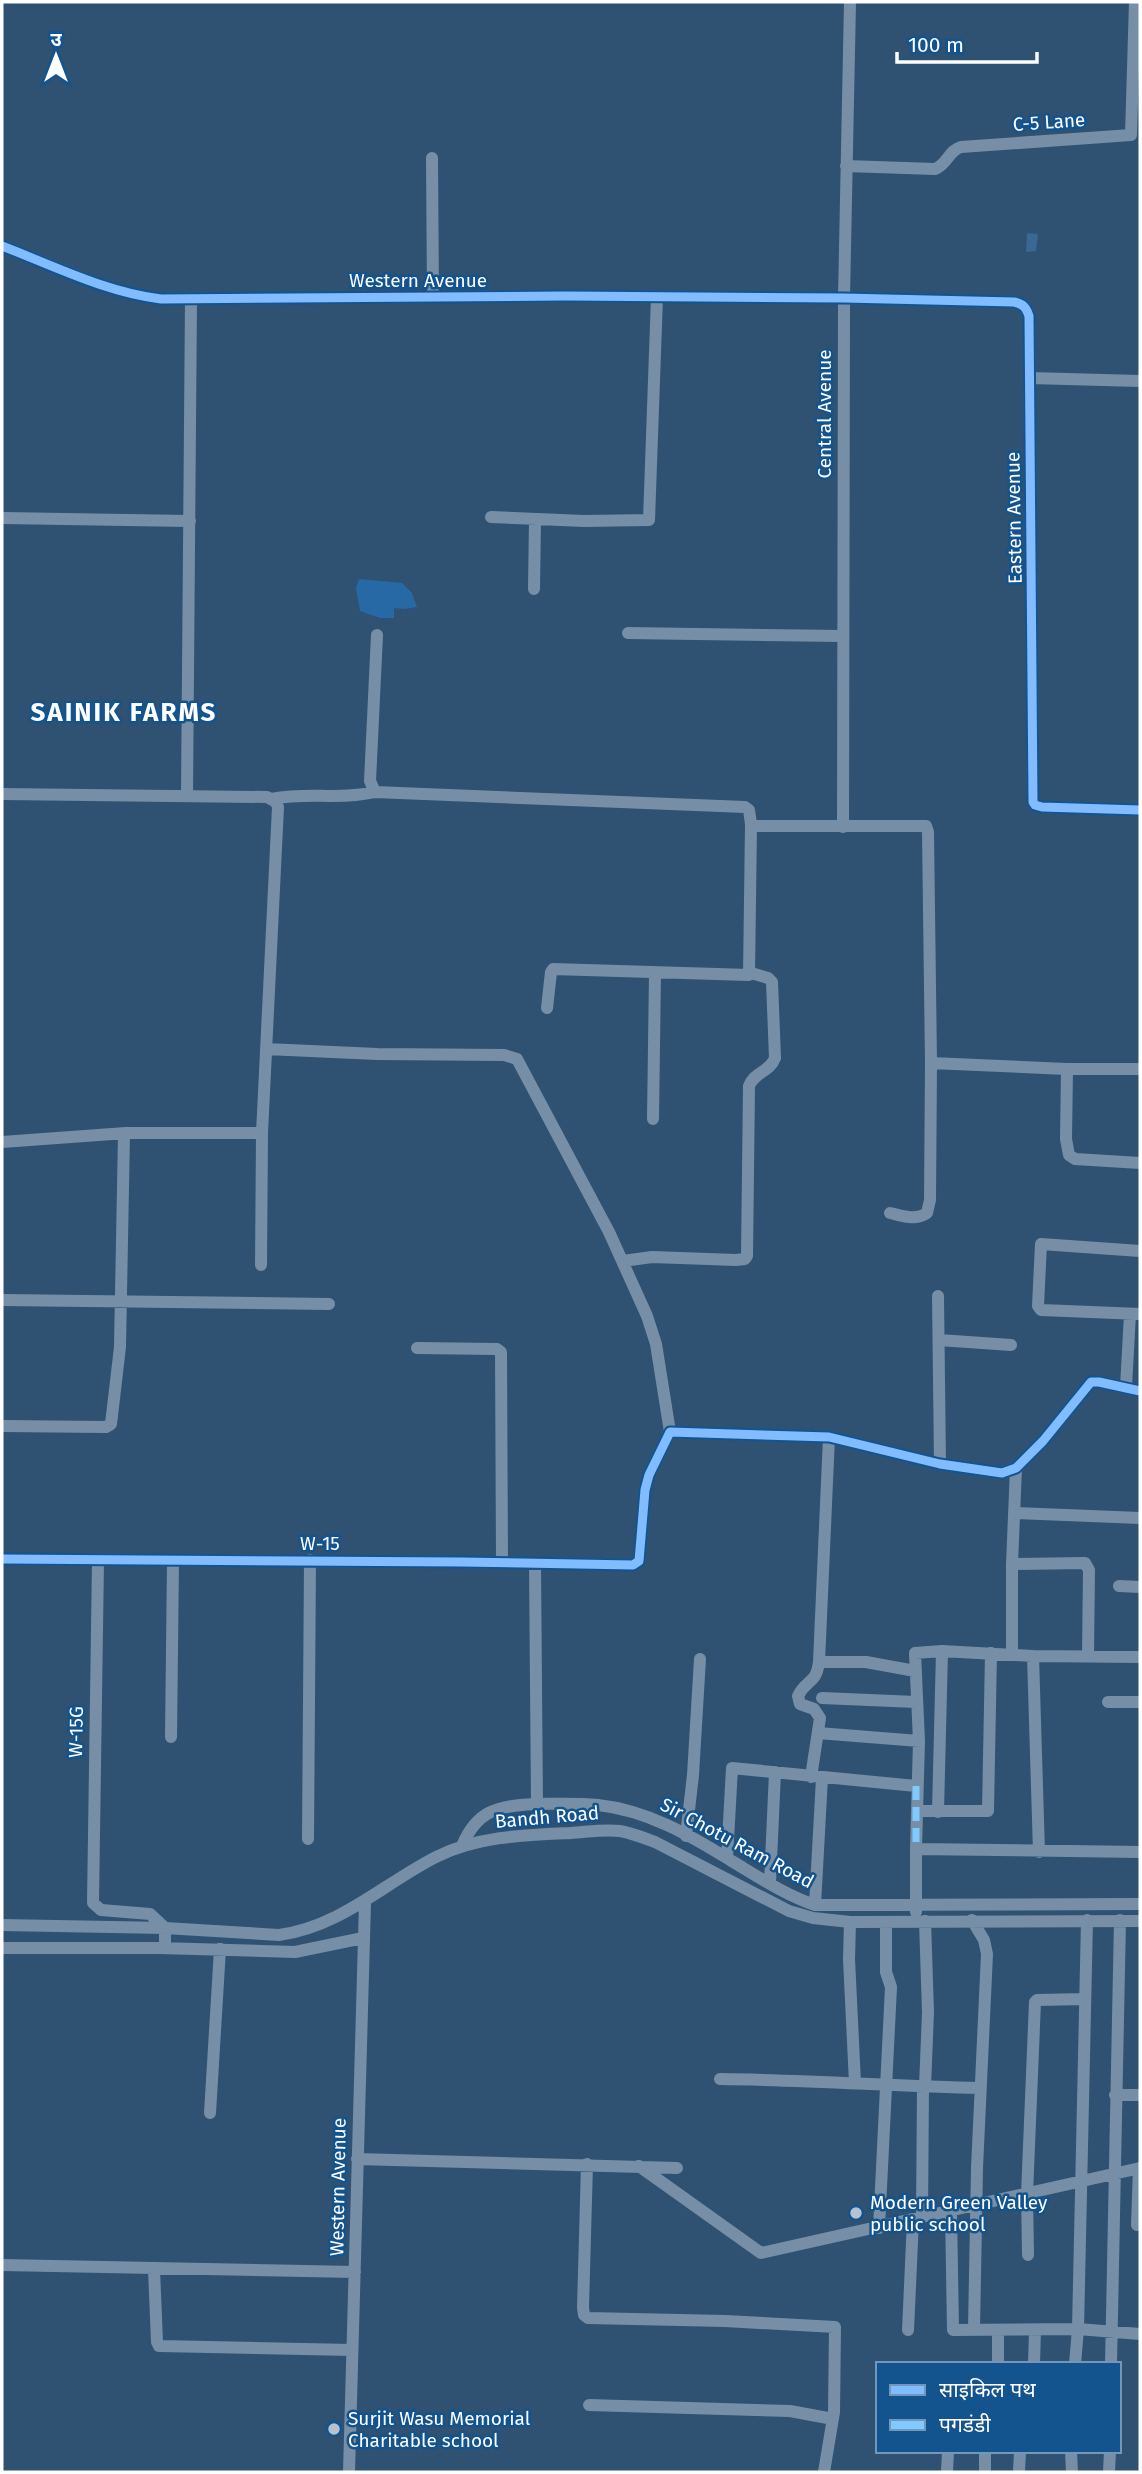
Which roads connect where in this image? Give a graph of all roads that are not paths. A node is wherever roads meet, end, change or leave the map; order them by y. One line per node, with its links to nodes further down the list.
1 (850, 2): 4 (street, Central Avenue)
2 (1135, 2): 4 (street, C-5 Lane)
3 (432, 158): 6 (street)
4 (846, 166): 8 (street, Central Avenue)
5 (2, 246): 9 (street, Western Avenue)
6 (433, 297): 7 (street, Western Avenue); 9 (street, Western Avenue)
7 (657, 297): 8 (street, Western Avenue); 14 (street)
8 (844, 298): 10 (street, Eastern Avenue); 19 (street, Central Avenue)
9 (191, 299): 15 (street)
10 (1030, 379): 11 (street); 24 (street, Eastern Avenue)
11 (1140, 381)
12 (491, 517): 14 (street)
13 (2, 518): 15 (street)
14 (535, 519): 16 (street)
15 (190, 521): 22 (street)
16 (534, 589)
17 (628, 633): 19 (street)
18 (377, 635): 20 (street)
19 (842, 636): 26 (street, Central Avenue)
20 (375, 792): 23 (street); 25 (street)
21 (2, 794): 22 (street)
22 (187, 795): 23 (street)
23 (272, 799): 30 (street)
24 (1140, 810)
25 (751, 825): 26 (street); 28 (street)
26 (843, 827): 31 (street)
27 (655, 973): 28 (street); 29 (street); 34 (street)
28 (751, 973): 41 (street)
29 (547, 1008)
30 (266, 1049): 35 (street); 41 (street)
31 (931, 1063): 32 (street); 39 (street)
32 (1067, 1069): 33 (street); 38 (street)
33 (1140, 1069)
34 (653, 1119)
35 (262, 1133): 36 (street); 42 (street)
36 (124, 1134): 37 (street); 45 (street)
37 (2, 1142)
38 (1140, 1163)
39 (890, 1213)
40 (1140, 1251): 47 (street)
41 (623, 1261): 54 (street)
42 (261, 1265)
43 (938, 1296): 48 (street)
44 (2, 1300): 45 (street)
45 (122, 1302): 46 (street); 53 (street)
46 (329, 1304)
47 (1135, 1314): 51 (street)
48 (939, 1340): 49 (street); 56 (street)
49 (1011, 1345)
50 (416, 1348): 64 (street)
51 (1126, 1387): 52 (street); 57 (street)
52 (1140, 1391)
53 (2, 1426)
54 (670, 1432): 55 (street); 65 (street, W-15)
55 (829, 1437): 56 (street); 76 (street)
56 (940, 1464): 57 (street)
57 (1016, 1468): 58 (street)
58 (1014, 1513): 59 (street); 66 (street)
59 (1140, 1518)
60 (2, 1559): 62 (street, W-15)
61 (310, 1560): 63 (street, W-15); 64 (street, W-15); 92 (street)
62 (98, 1561): 63 (street, W-15); 111 (street, W-15G)
63 (173, 1561): 83 (street)
64 (502, 1562): 65 (street, W-15)
65 (535, 1564): 88 (street)
66 (1012, 1564): 71 (street); 73 (street)
67 (1119, 1586): 68 (street)
68 (1140, 1587)
69 (942, 1651): 70 (street); 77 (street); 90 (street)
70 (991, 1653): 71 (street); 90 (street)
71 (1012, 1654): 72 (street)
72 (1033, 1656): 73 (street); 95 (street)
73 (1088, 1656): 74 (street)
74 (1140, 1657)
75 (700, 1659): 91 (street)
76 (819, 1662): 77 (street); 82 (street)
77 (915, 1671): 79 (street)
78 (822, 1698): 79 (street)
79 (916, 1702): 84 (street)
80 (1108, 1702): 81 (street)
81 (1140, 1702)
82 (818, 1733): 84 (street); 86 (street)
83 (172, 1737)
84 (919, 1741): 87 (street)
85 (775, 1772): 86 (street); 97 (street); 98 (street)
86 (816, 1778): 87 (street); 101 (street)
87 (916, 1786): 89 (street)
88 (537, 1804): 91 (street, Sir Chotu Ram Road); 93 (street, Sir Chotu Ram Road)
89 (917, 1811): 90 (street); 94 (street)
90 (939, 1812)
91 (686, 1836): 97 (street, Sir Chotu Ram Road)
92 (308, 1839)
93 (462, 1846): 99 (street, Bandh Road); 108 (street, Bandh Road)
94 (916, 1849): 95 (street); 102 (street)
95 (1039, 1852): 96 (street)
96 (1140, 1852)
97 (727, 1857): 98 (street, Sir Chotu Ram Road)
98 (770, 1883): 101 (street, Sir Chotu Ram Road)
99 (365, 1903): 111 (street, Bandh Road); 112 (street, Western Avenue)
100 (1140, 1904): 102 (street, Sir Chotu Ram Road)
101 (815, 1905): 102 (street, Sir Chotu Ram Road)
102 (916, 1906): 107 (street)
103 (972, 1920): 104 (street, Bandh Road); 107 (street, Bandh Road); 121 (street)
104 (1087, 1920): 105 (street, Bandh Road); 116 (street)
105 (1120, 1920): 106 (street, Bandh Road); 122 (street)
106 (1140, 1920)
107 (920, 1921): 109 (street, Bandh Road); 120 (street)
108 (850, 1922): 109 (street, Bandh Road); 118 (street)
109 (886, 1922): 119 (street)
110 (2, 1925): 111 (street, Bandh Road)
111 (165, 1928): 114 (street)
112 (363, 1938): 115 (street); 125 (street, Western Avenue)
113 (2, 1948): 114 (street)
114 (165, 1948): 115 (street)
115 (220, 1949): 124 (street)
116 (1085, 1999): 131 (street); 132 (street)
117 (720, 2079): 118 (street)
118 (855, 2083): 119 (street)
119 (886, 2086): 120 (street); 137 (street)
120 (924, 2087): 121 (street); 135 (street)
121 (980, 2088): 133 (street)
122 (1115, 2095): 123 (street); 130 (street)
123 (1140, 2095)
124 (209, 2113)
125 (358, 2159): 126 (street); 141 (street, Western Avenue)
126 (587, 2164): 127 (street); 155 (street)
127 (639, 2166): 128 (street); 137 (street)
128 (677, 2168)
129 (1140, 2168): 130 (street); 136 (street)
130 (1116, 2173): 131 (street); 147 (street)
131 (1080, 2181): 132 (street); 143 (street)
132 (1027, 2194): 133 (street); 138 (street)
133 (977, 2206): 134 (street); 142 (street)
134 (951, 2211): 135 (street); 142 (street)
135 (917, 2219): 137 (street); 144 (street)
136 (1137, 2225)
137 (879, 2228)
138 (1028, 2255)
139 (2, 2265): 140 (street)
140 (155, 2269): 141 (street); 149 (street)
141 (355, 2272): 149 (street, Western Avenue)
142 (974, 2329): 145 (street)
143 (1078, 2329): 146 (street); 147 (street); 152 (street)
144 (908, 2330)
145 (998, 2330): 146 (street); 150 (street)
146 (1035, 2330): 151 (street)
147 (1112, 2332): 148 (street); 153 (street)
148 (1140, 2333)
149 (352, 2350): 161 (street, Western Avenue)
150 (998, 2362)
151 (1034, 2362)
152 (1075, 2362)
153 (1111, 2362)
154 (589, 2406): 155 (street)
155 (833, 2419): 162 (street)
156 (948, 2453): 163 (street)
157 (985, 2453): 164 (street)
158 (1020, 2453): 165 (street)
159 (1071, 2453): 166 (street)
160 (1110, 2453): 167 (street)
161 (349, 2472)
162 (824, 2472)
163 (947, 2472)
164 (985, 2472)
165 (1019, 2472)
166 (1072, 2472)
167 (1109, 2472)

